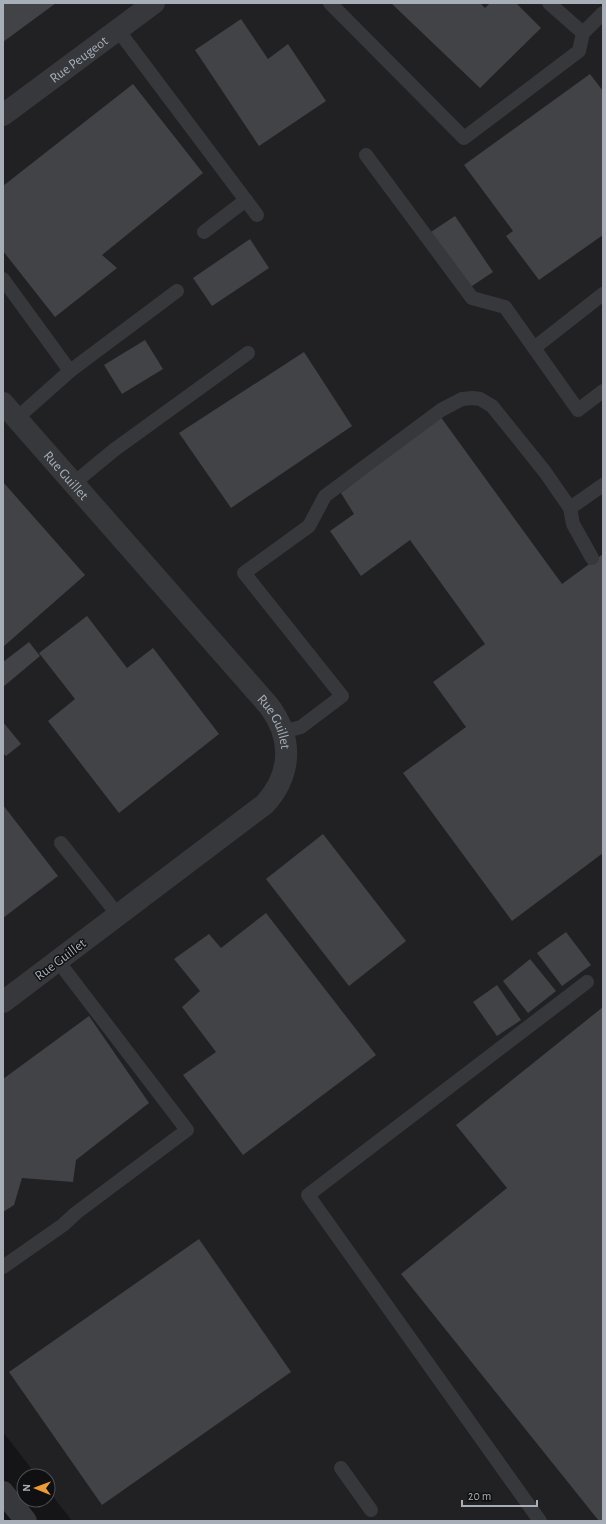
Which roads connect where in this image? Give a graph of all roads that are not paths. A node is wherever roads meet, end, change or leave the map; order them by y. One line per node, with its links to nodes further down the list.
1 (154, 3): 5 (street, Rue Peugeot)
2 (330, 3): 6 (lane)
3 (549, 3): 6 (lane)
4 (603, 13): 6 (lane)
5 (118, 30): 7 (street, Rue Peugeot); 9 (lane)
6 (583, 33)
7 (3, 115)
8 (366, 155): 15 (lane)
9 (246, 200): 10 (lane); 11 (lane)
10 (257, 215)
11 (204, 232)
12 (6, 288): 17 (lane)
13 (177, 291): 17 (lane)
14 (603, 294): 15 (lane)
15 (534, 348): 18 (lane)
16 (248, 353): 20 (lane)
17 (70, 371): 19 (lane)
18 (603, 391)
19 (10, 410): 20 (street, Rue Guillet)
20 (74, 483): 24 (street, Rue Guillet)
21 (603, 485): 22 (lane)
22 (570, 508): 23 (lane); 24 (lane)
23 (592, 558)
24 (283, 732): 26 (street, Rue Guillet)
25 (61, 843): 26 (lane)
26 (118, 915): 27 (street, Rue Guillet)
27 (58, 961): 29 (street, Rue Guillet); 30 (lane)
28 (587, 982): 35 (lane)
29 (3, 1002)
30 (3, 1267)
31 (341, 1468): 33 (lane)
32 (3, 1492): 34 (street)
33 (371, 1510)
34 (26, 1521)
35 (540, 1521)

